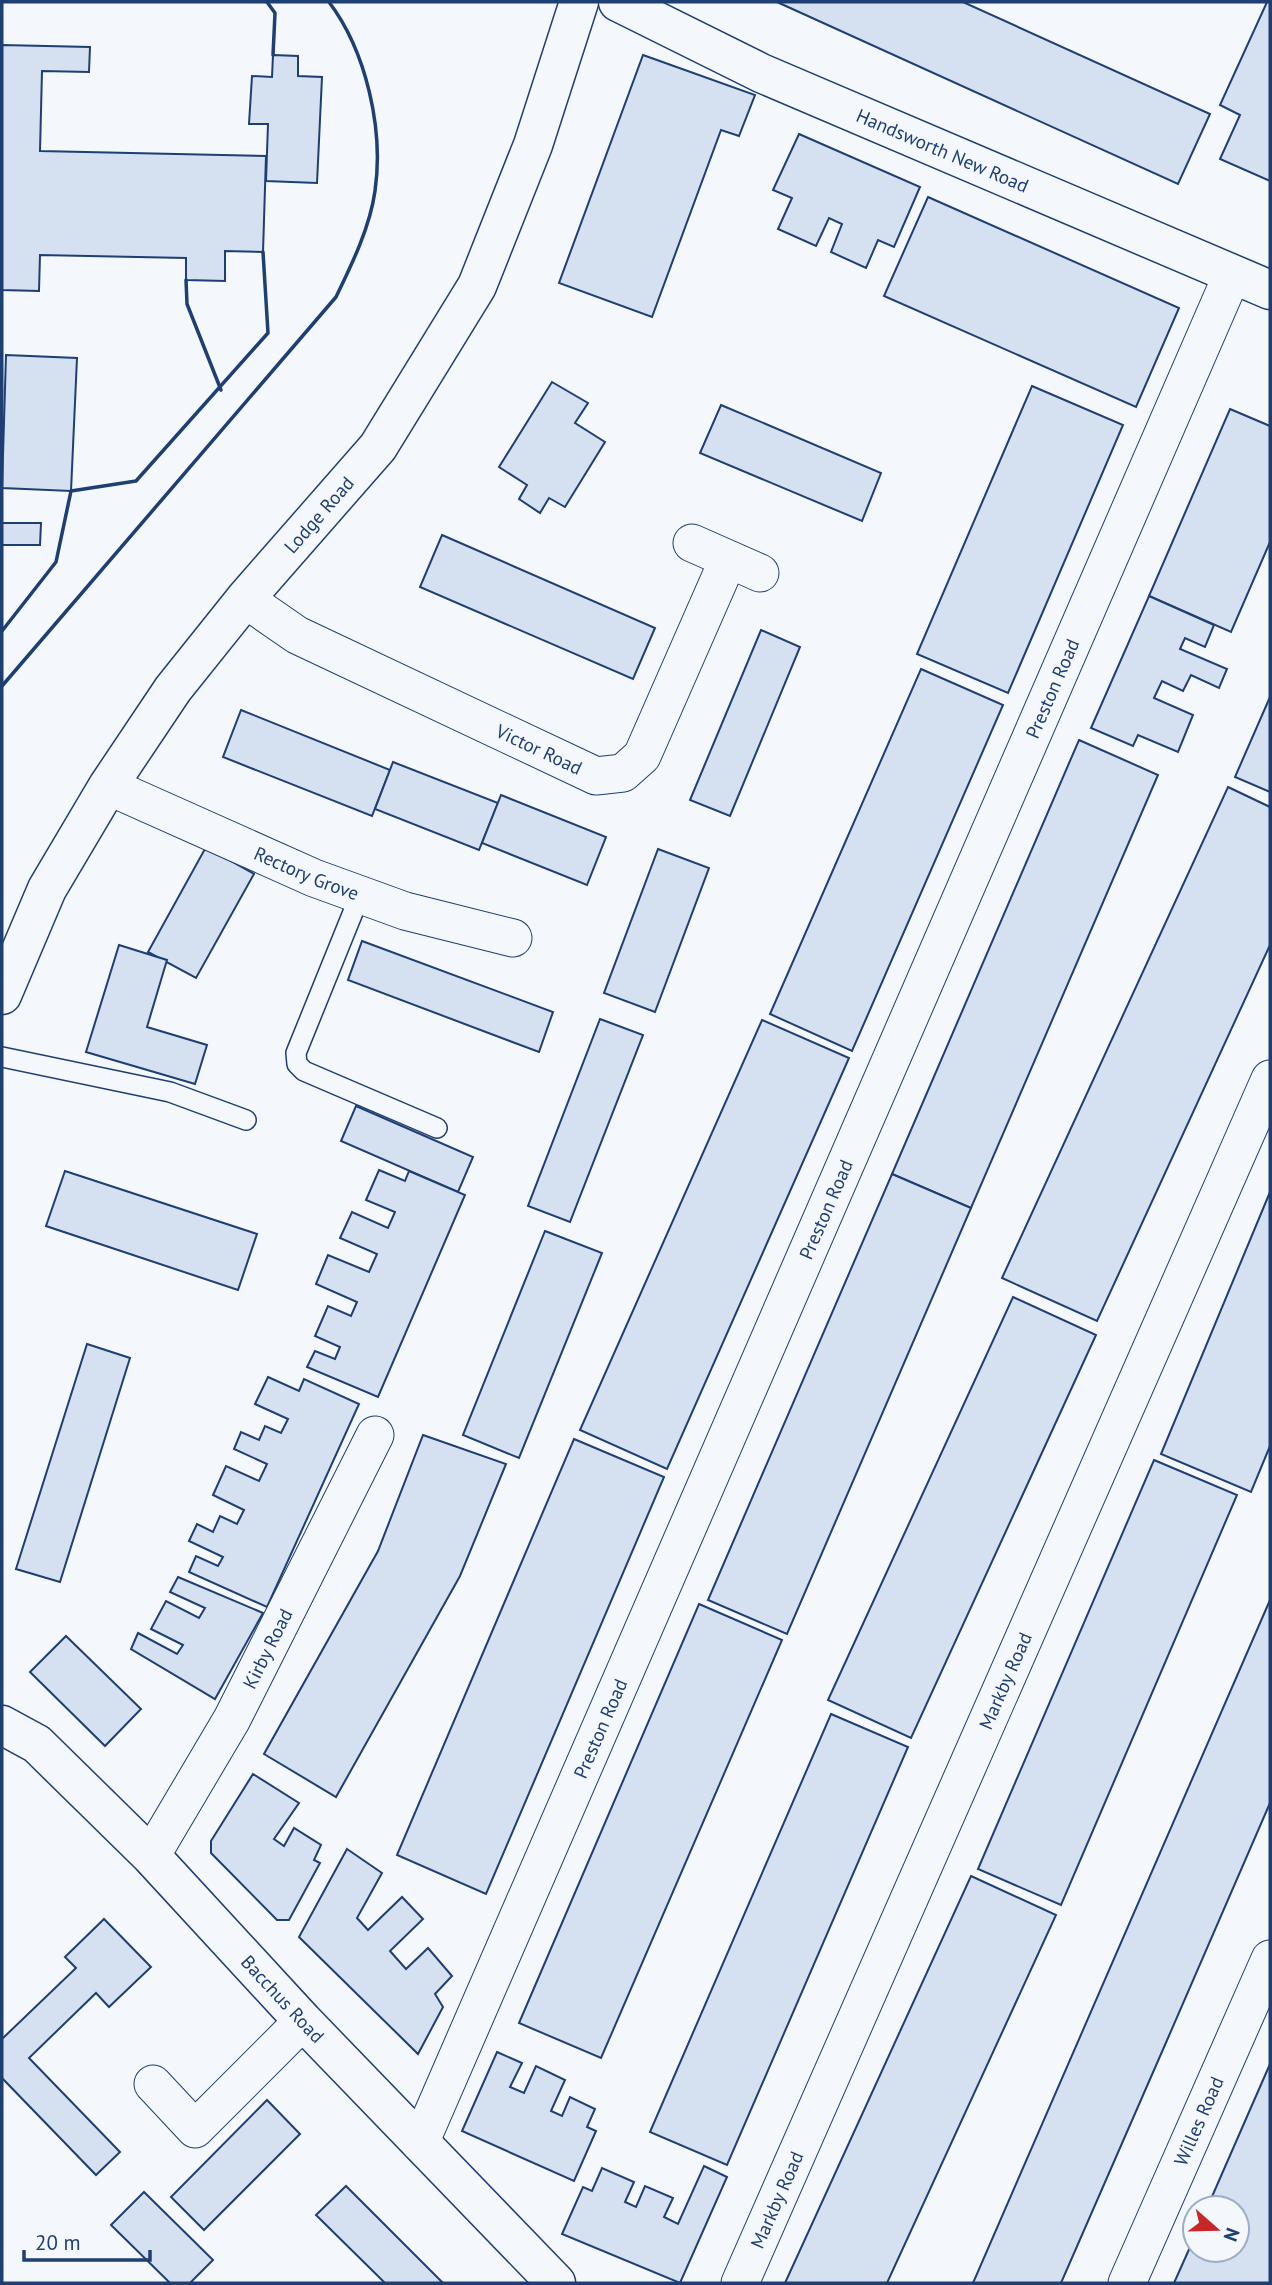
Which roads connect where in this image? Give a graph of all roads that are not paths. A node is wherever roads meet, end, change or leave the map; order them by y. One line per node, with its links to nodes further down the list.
1 (579, 2): 6 (street, Lodge Road)
2 (618, 2): 3 (street, Handsworth New Road)
3 (1232, 275): 4 (street, Handsworth New Road); 21 (street, Preston Road)
4 (1270, 290)
5 (692, 543): 6 (street, Victor Road)
6 (245, 599): 7 (street, Lodge Road)
7 (108, 786): 8 (street, Rectory Grove); 10 (street, Lodge Road)
8 (360, 895): 9 (street, Rectory Grove); 14 (lane)
9 (513, 938)
10 (2, 995)
11 (2, 1057): 13 (lane)
12 (1270, 1079): 23 (street, Markby Road)
13 (246, 1120)
14 (437, 1128)
15 (375, 1435): 17 (street, Kirby Road)
16 (2, 1725): 17 (street, Bacchus Road)
17 (151, 1856): 19 (street, Bacchus Road)
18 (1270, 1959): 24 (street, Willes Road)
19 (303, 2021): 20 (street); 21 (street, Bacchus Road)
20 (153, 2084)
21 (420, 2143): 22 (street, Bacchus Road)
22 (556, 2283)
23 (740, 2283)
24 (1127, 2283)

